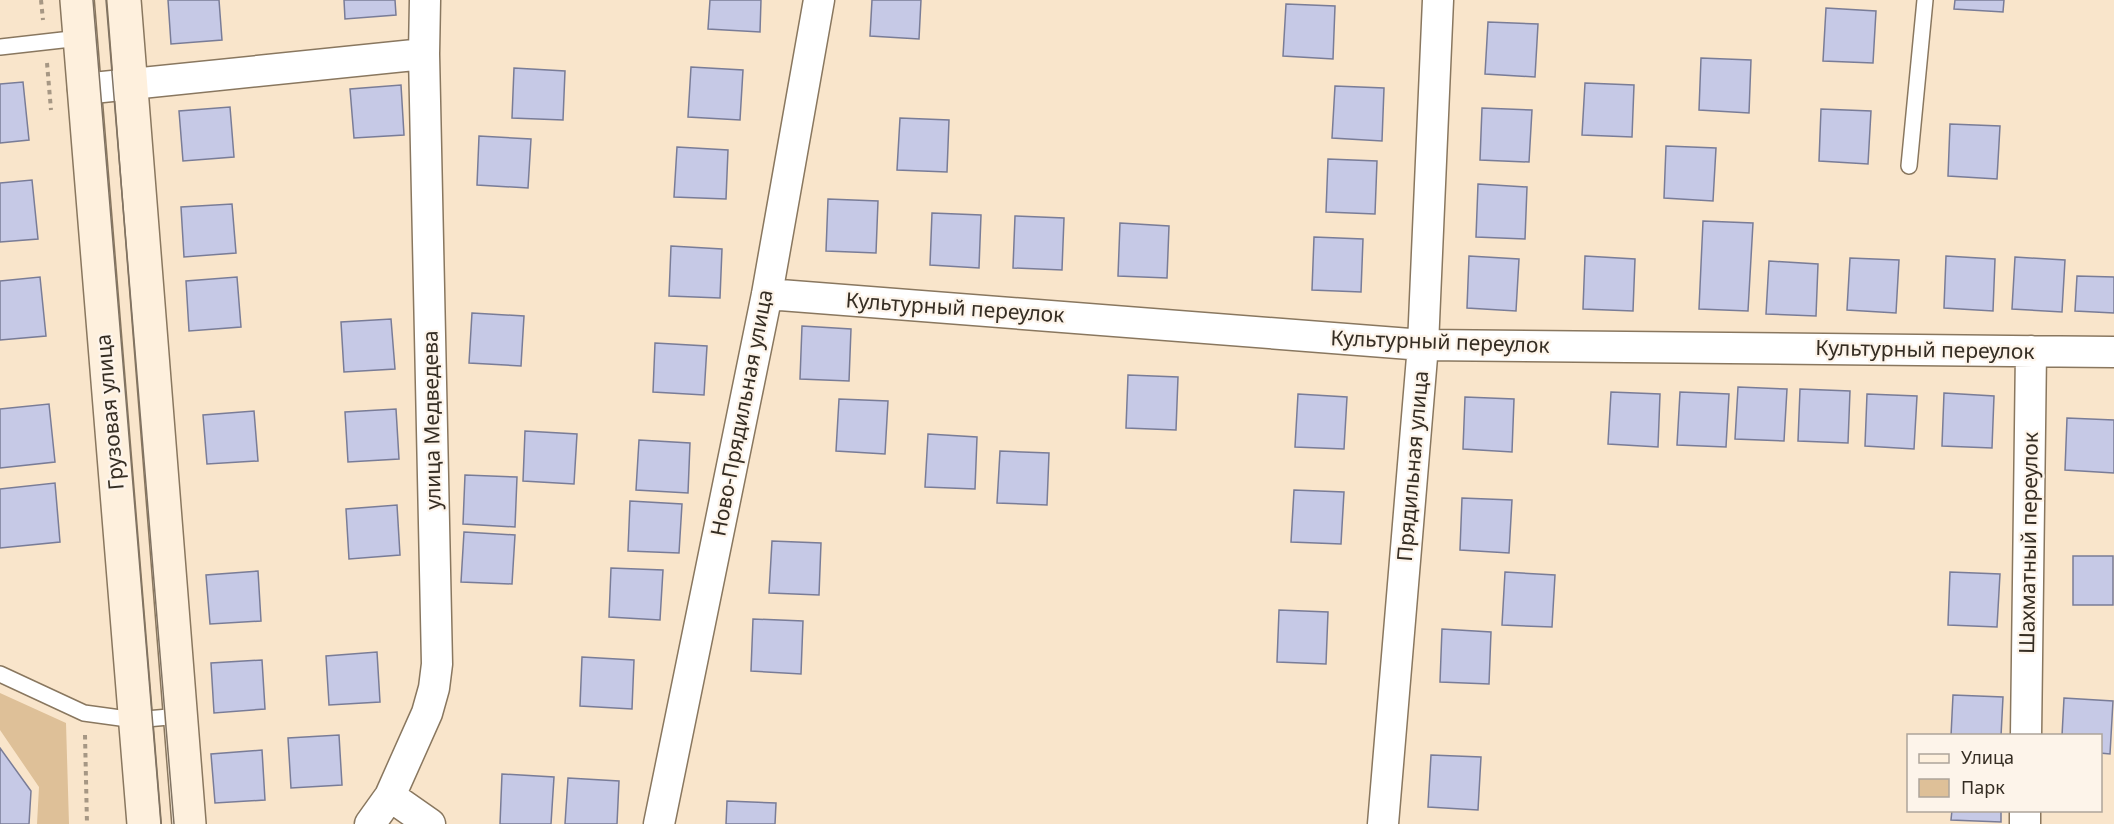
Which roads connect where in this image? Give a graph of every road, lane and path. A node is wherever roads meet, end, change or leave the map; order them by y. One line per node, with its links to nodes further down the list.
1 (77, 0): 7 (street, Грузовая улица)
2 (124, 0): 10 (street)
3 (425, 0): 9 (street, улица Медведева)
4 (819, 0): 13 (street, Ново-Прядильная улица)
5 (1438, 0): 14 (street, Прядильная улица)
6 (1925, 0): 12 (lane)
7 (80, 38): 8 (lane); 11 (street, Грузовая улица)
8 (0, 47)
9 (424, 54): 10 (street); 22 (street, улица Медведева)
10 (131, 85): 11 (street); 19 (street)
11 (83, 89): 20 (street, Грузовая улица)
12 (1909, 166)
13 (767, 294): 14 (street, Культурный переулок); 28 (street, Ново-Прядильная улица)
14 (1423, 345): 15 (street, Культурный переулок); 29 (street, Прядильная улица)
15 (2031, 351): 16 (street, Культурный переулок); 21 (street, Шахматный переулок)
16 (2114, 352)
17 (0, 674): 18 (lane)
18 (84, 713): 20 (lane); 23 (path)
19 (180, 716): 20 (lane); 25 (street)
20 (135, 720): 24 (street, Грузовая улица)
21 (2026, 734)
22 (390, 796): 26 (street, улица Медведева); 27 (street)
23 (87, 824)
24 (144, 824)
25 (189, 824)
26 (370, 824)
27 (430, 824)
28 (659, 824)
29 (1383, 824)

